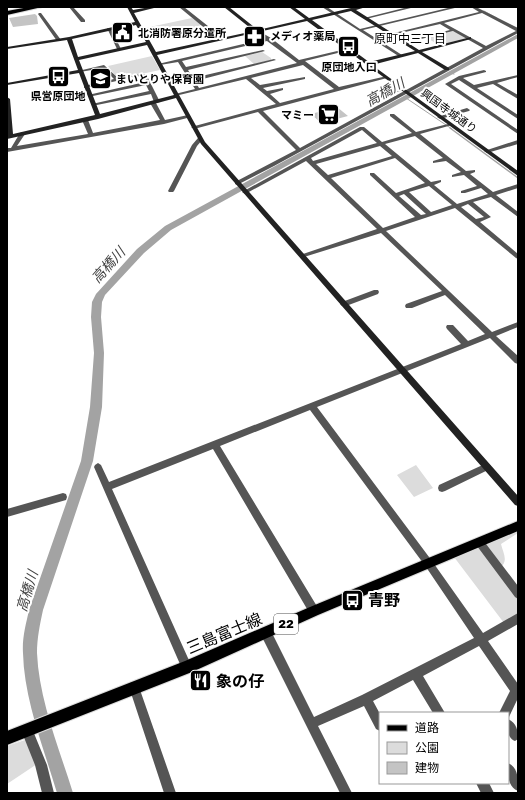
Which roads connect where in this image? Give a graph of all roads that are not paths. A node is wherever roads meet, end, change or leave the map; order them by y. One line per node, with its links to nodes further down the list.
1 (29, 7): 15 (highway)
2 (71, 7): 21 (street)
3 (129, 7): 16 (street)
4 (156, 7): 16 (street)
5 (181, 7): 33 (street)
6 (226, 7): 29 (street)
7 (291, 7): 20 (street, 興国寺城通り)
8 (324, 7): 18 (street)
9 (364, 7): 13 (street)
10 (413, 7): 19 (street)
11 (457, 7): 24 (street)
12 (473, 7): 17 (street)
13 (350, 8): 18 (street); 19 (street)
14 (39, 11): 15 (highway); 35 (street)
15 (7, 12)
16 (131, 12): 23 (street)
17 (482, 12): 22 (street); 28 (street)
18 (334, 14): 20 (street); 26 (street)
19 (366, 18): 24 (street)
20 (308, 20): 29 (street); 42 (street, 興国寺城通り)
21 (84, 21)
22 (440, 22): 27 (street); 30 (street)
23 (138, 23): 25 (street); 37 (street)
24 (378, 26): 26 (street); 30 (street)
25 (109, 29): 31 (street); 41 (street)
26 (360, 30): 46 (street)
27 (454, 30): 32 (street); 36 (street)
28 (518, 30): 40 (street)
29 (258, 31): 33 (street); 34 (street)
30 (392, 34): 36 (street)
31 (69, 38): 35 (street); 47 (street)
32 (469, 38): 40 (street); 44 (street)
33 (221, 39): 45 (street)
34 (269, 39): 38 (street); 53 (street)
35 (59, 40): 39 (street)
36 (405, 42): 44 (street)
37 (149, 43): 41 (street); 45 (street)
38 (253, 43): 43 (street); 48 (street)
39 (7, 48)
40 (486, 48): 54 (street)
41 (119, 49): 47 (street)
42 (348, 49): 51 (street, 興国寺城通り); 73 (street)
43 (263, 51): 49 (street); 52 (street)
44 (419, 51): 46 (street); 54 (street)
45 (155, 54): 50 (street)
46 (400, 56): 51 (street)
47 (76, 59): 55 (street)
48 (179, 60): 50 (street); 52 (street)
49 (274, 60): 53 (street); 64 (street)
50 (160, 64): 80 (street)
51 (369, 64): 58 (street, 興国寺城通り)
52 (185, 69): 64 (street)
53 (284, 69): 60 (street)
54 (448, 69): 75 (street)
55 (80, 71): 63 (street); 68 (street); 69 (street)
56 (484, 72): 59 (street)
57 (518, 76): 62 (street)
58 (386, 77): 73 (street); 75 (street, 興国寺城通り)
59 (461, 77): 71 (street); 84 (street)
60 (248, 78): 70 (street); 74 (street)
61 (303, 78): 70 (street)
62 (511, 78): 65 (street); 66 (street)
63 (117, 80): 67 (street); 69 (street)
64 (192, 80): 74 (street)
65 (493, 82): 71 (street); 82 (street)
66 (518, 82)
67 (147, 83): 76 (street); 79 (street)
68 (7, 84)
69 (86, 87): 79 (street)
70 (259, 87): 77 (street)
71 (476, 87): 81 (street); 90 (street)
72 (281, 89): 77 (street)
73 (338, 89): 87 (street)
74 (198, 90): 80 (street)
75 (405, 91): 78 (street); 94 (street, 興国寺城通り); 109 (street)
76 (152, 92): 85 (street); 86 (street)
77 (266, 93): 87 (street)
78 (376, 95)
79 (90, 96): 86 (street)
80 (177, 96): 85 (street); 93 (street)
81 (488, 97): 84 (street); 95 (street)
82 (518, 98)
83 (7, 99): 104 (street)
84 (473, 101): 100 (street)
85 (155, 102): 92 (street); 97 (street)
86 (94, 105): 92 (street)
87 (280, 105): 88 (street)
88 (259, 110): 99 (street); 109 (street)
89 (467, 110): 94 (street)
90 (518, 113)
91 (392, 115): 102 (street)
92 (98, 117): 96 (street)
93 (188, 117): 97 (street); 99 (street)
94 (440, 117): 98 (street, 興国寺城通り)
95 (518, 117)
96 (85, 120): 101 (street); 103 (street)
97 (164, 122): 103 (street)
98 (448, 125): 102 (street); 110 (street, 興国寺城通り)
99 (194, 127): 105 (street)
100 (518, 132)
101 (22, 134): 104 (street); 108 (street)
102 (415, 134): 107 (street); 112 (street)
103 (91, 135): 108 (street)
104 (9, 137)
105 (200, 140): 126 (street); 130 (street)
106 (518, 142): 110 (street)
107 (381, 143): 111 (street); 113 (street); 113 (street)
108 (10, 149)
109 (299, 150): 126 (street)
110 (487, 151): 120 (street, 興国寺城通り)
111 (397, 156): 122 (street); 127 (street)
112 (447, 158): 114 (street); 116 (street)
113 (310, 161): 122 (street); 131 (street)
114 (435, 162)
115 (467, 163): 116 (street)
116 (456, 166): 118 (street)
117 (473, 171): 118 (street)
118 (465, 173): 121 (street); 124 (street)
119 (372, 174): 135 (street)
120 (518, 174)
121 (454, 176)
122 (328, 177): 142 (street)
123 (483, 177): 124 (street)
124 (474, 180): 128 (street)
125 (439, 181): 127 (street)
126 (238, 183): 131 (street)
127 (430, 184): 132 (street); 137 (street)
128 (482, 186): 133 (street); 134 (street)
129 (518, 186): 134 (street)
130 (171, 190)
131 (245, 192): 143 (street)
132 (405, 192): 135 (street); 138 (street)
133 (463, 192)
134 (492, 194): 136 (street); 139 (street)
135 (395, 195): 140 (street)
136 (469, 202): 137 (street); 141 (street)
137 (456, 206): 138 (street); 141 (street)
138 (430, 214): 140 (street)
139 (518, 215)
140 (420, 218): 142 (street)
141 (475, 222): 144 (street)
142 (382, 229): 143 (street); 146 (street)
143 (302, 256): 147 (street)
144 (518, 258)
145 (376, 292): 147 (street)
146 (447, 292): 148 (street); 151 (street)
147 (344, 304): 154 (street)
148 (409, 306)
149 (518, 324): 151 (street)
150 (450, 327): 152 (street)
151 (491, 335): 152 (street); 153 (street)
152 (467, 344): 154 (street)
153 (518, 361)
154 (402, 370): 155 (street); 158 (street)
155 (312, 406): 156 (street); 166 (street)
156 (215, 445): 159 (street); 168 (street)
157 (98, 467): 159 (street)
158 (487, 467): 160 (street); 162 (street)
159 (107, 487): 172 (street)
160 (442, 488)
161 (63, 497): 163 (street)
162 (518, 502)
163 (7, 513)
164 (518, 526): 165 (main road, 三島富士線 / 22)
165 (480, 543): 166 (main road, 三島富士線 / 22); 167 (street)
166 (428, 564): 168 (main road, 三島富士線 / 22); 171 (street)
167 (518, 594)
168 (314, 612): 170 (main road, 三島富士線 / 22)
169 (518, 618): 171 (street)
170 (266, 633): 172 (main road, 三島富士線 / 22); 179 (street)
171 (481, 640): 173 (street); 175 (street)
172 (187, 667): 174 (main road, 三島富士線 / 22)
173 (415, 674): 176 (street); 177 (street)
174 (134, 687): 182 (main road, 三島富士線 / 22); 189 (street)
175 (517, 690): 178 (street)
176 (366, 698): 179 (street); 180 (street)
177 (438, 712)
178 (506, 712)
179 (312, 723): 190 (street)
180 (379, 723)
181 (509, 726): 183 (street)
182 (28, 730): 184 (main road, 三島富士線 / 22); 188 (street)
183 (515, 735)
184 (7, 738)
185 (509, 771): 187 (street)
186 (483, 784): 191 (street)
187 (518, 785)
188 (48, 793)
189 (170, 793)
190 (346, 793)
191 (488, 793)

